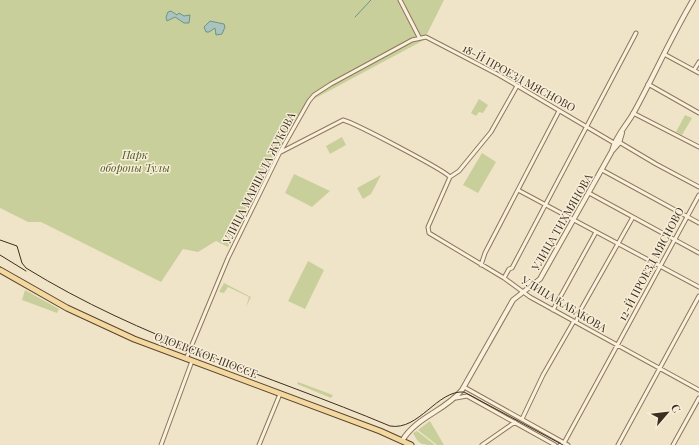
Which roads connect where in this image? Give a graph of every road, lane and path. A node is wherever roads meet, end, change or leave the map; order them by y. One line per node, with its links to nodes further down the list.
1 (400, 0): 4 (street)
2 (693, 0): 5 (street, УЛИЦА ТИХМЯНОВА)
3 (636, 33): 14 (street)
4 (419, 38): 10 (street, 18-Й ПРОЕЗД МЯСНОВО); 17 (street, УЛИЦА МАРШАЛА ЖУКОВА)
5 (664, 54): 7 (street); 9 (street, УЛИЦА ТИХМЯНОВА)
6 (699, 62): 7 (street)
7 (694, 70): 8 (street)
8 (699, 73)
9 (648, 84): 12 (street); 13 (street, УЛИЦА ТИХМЯНОВА)
10 (517, 86): 11 (street, 18-Й ПРОЕЗД МЯСНОВО); 19 (street)
11 (559, 111): 14 (street, 18-Й ПРОЕЗД МЯСНОВО); 21 (street)
12 (699, 112)
13 (633, 113): 15 (street, УЛИЦА ТИХМЯНОВА); 16 (street)
14 (587, 127): 15 (street, 18-Й ПРОЕЗД МЯСНОВО); 24 (street)
15 (617, 142): 18 (street, УЛИЦА ТИХМЯНОВА); 20 (street, 18-Й ПРОЕЗД МЯСНОВО)
16 (699, 147)
17 (279, 154): 19 (street); 43 (street, УЛИЦА МАРШАЛА ЖУКОВА)
18 (602, 170): 22 (street, УЛИЦА ТИХМЯНОВА); 25 (street)
19 (450, 177): 33 (street, УЛИЦА КАБАКОВА)
20 (699, 187)
21 (518, 190): 24 (street); 33 (street)
22 (589, 193): 26 (street); 27 (street, УЛИЦА ТИХМЯНОВА)
23 (699, 195): 25 (street, 12-Й ПРОЕЗД МЯСНОВО)
24 (546, 204): 27 (street); 36 (street)
25 (688, 215): 28 (street); 30 (street, 12-Й ПРОЕЗД МЯСНОВО)
26 (633, 217): 30 (street); 31 (street)
27 (574, 219): 29 (street); 38 (street, УЛИЦА ТИХМЯНОВА)
28 (699, 223)
29 (596, 232): 31 (street); 40 (street)
30 (676, 240): 32 (street); 34 (street, 12-Й ПРОЕЗД МЯСНОВО)
31 (619, 244): 34 (street); 41 (street)
32 (699, 253)
33 (481, 265): 36 (street, УЛИЦА КАБАКОВА)
34 (660, 267): 37 (street); 42 (street, 12-Й ПРОЕЗД МЯСНОВО)
35 (0, 270): 43 (main road, ОДОЕВСКОЕ ШОССЕ)
36 (504, 278): 38 (street, УЛИЦА КАБАКОВА)
37 (699, 287)
38 (524, 292): 40 (street, УЛИЦА КАБАКОВА); 45 (street, УЛИЦА ТИХМЯНОВА)
39 (699, 296): 44 (street)
40 (554, 310): 41 (street, УЛИЦА КАБАКОВА)
41 (575, 322): 42 (street, УЛИЦА КАБАКОВА); 50 (street)
42 (617, 346): 44 (street, УЛИЦА КАБАКОВА); 53 (street, 12-Й ПРОЕЗД МЯСНОВО)
43 (189, 360): 47 (main road, ОДОЕВСКОЕ ШОССЕ); 54 (street, УЛИЦА МАРШАЛА ЖУКОВА)
44 (660, 368): 46 (street, УЛИЦА КАБАКОВА); 61 (street)
45 (464, 387): 48 (street, УЛИЦА ТИХМЯНОВА); 50 (street)
46 (699, 390)
47 (280, 394): 52 (main road, ОДОЕВСКОЕ ШОССЕ); 55 (street)
48 (454, 398): 51 (street); 52 (street, УЛИЦА ТИХМЯНОВА)
49 (699, 398): 62 (street)
50 (522, 419): 53 (street)
51 (515, 422): 57 (street); 58 (street)
52 (402, 441): 56 (main road, ОДОЕВСКОЕ ШОССЕ)
53 (564, 443): 59 (street); 60 (street)
54 (161, 445)
55 (259, 445)
56 (411, 445)
57 (482, 445)
58 (555, 445)
59 (560, 445)
60 (568, 445)
61 (618, 445)
62 (673, 445)

